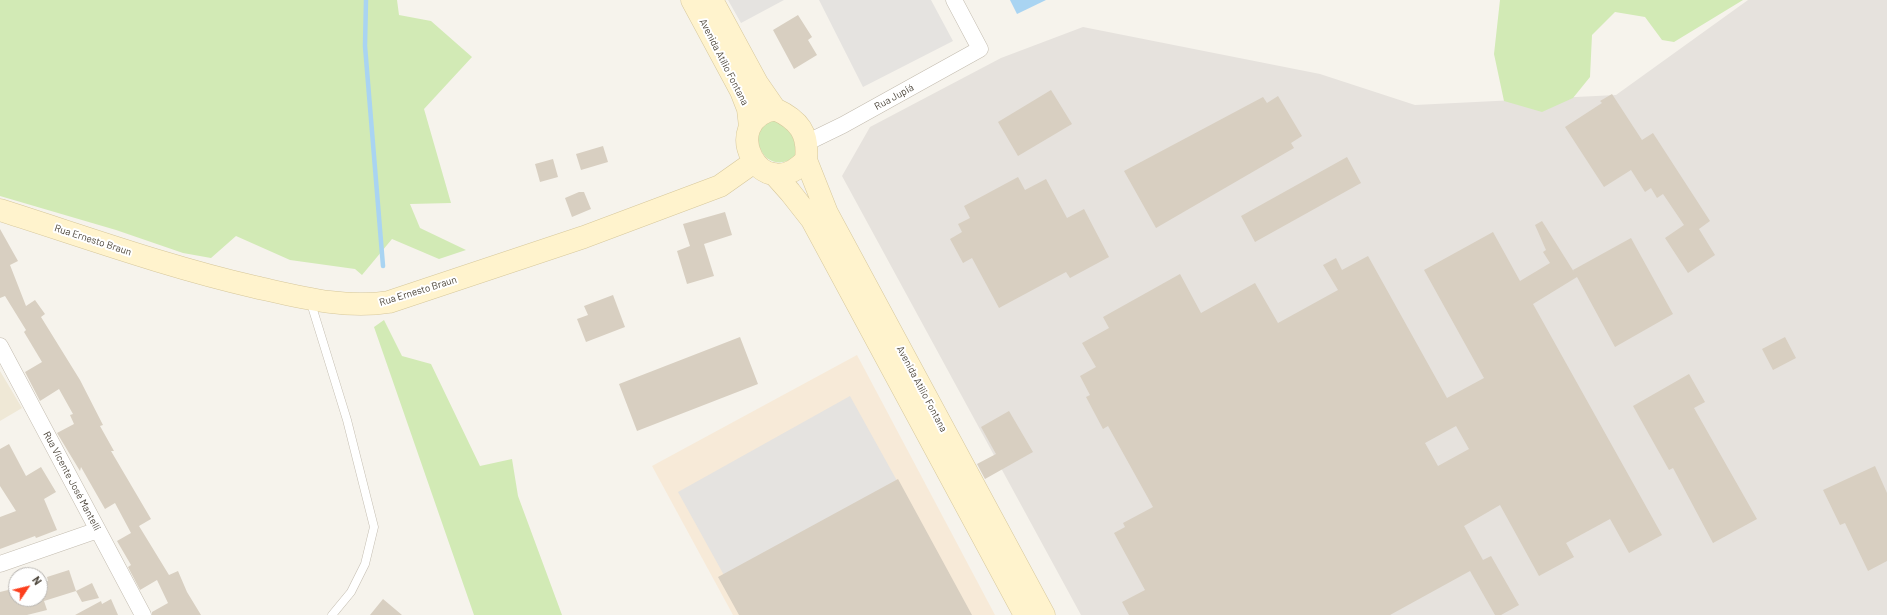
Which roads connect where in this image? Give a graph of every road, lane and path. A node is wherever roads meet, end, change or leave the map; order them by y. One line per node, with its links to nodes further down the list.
1 (692, 0): 5 (main road, Avenida Atílio Fontana)
2 (712, 0): 4 (main road, Avenida Atílio Fontana)
3 (954, 0): 6 (street, Rua Jupiá)
4 (775, 109): 5 (main road); 6 (main road)
5 (750, 126): 7 (main road)
6 (806, 151): 8 (main road); 17 (main road, Avenida Atílio Fontana)
7 (754, 162): 8 (main road); 10 (main road, Rua Ernesto Braun)
8 (774, 174): 16 (main road, Avenida Atílio Fontana)
9 (0, 210): 10 (main road, Rua Ernesto Braun)
10 (310, 300): 15 (lane)
11 (0, 346): 12 (street, Rua Vicente José Mantelli)
12 (98, 530): 13 (street); 14 (street, Rua Vicente José Mantelli)
13 (0, 564)
14 (143, 615)
15 (332, 615)
16 (1025, 615)
17 (1044, 615)

